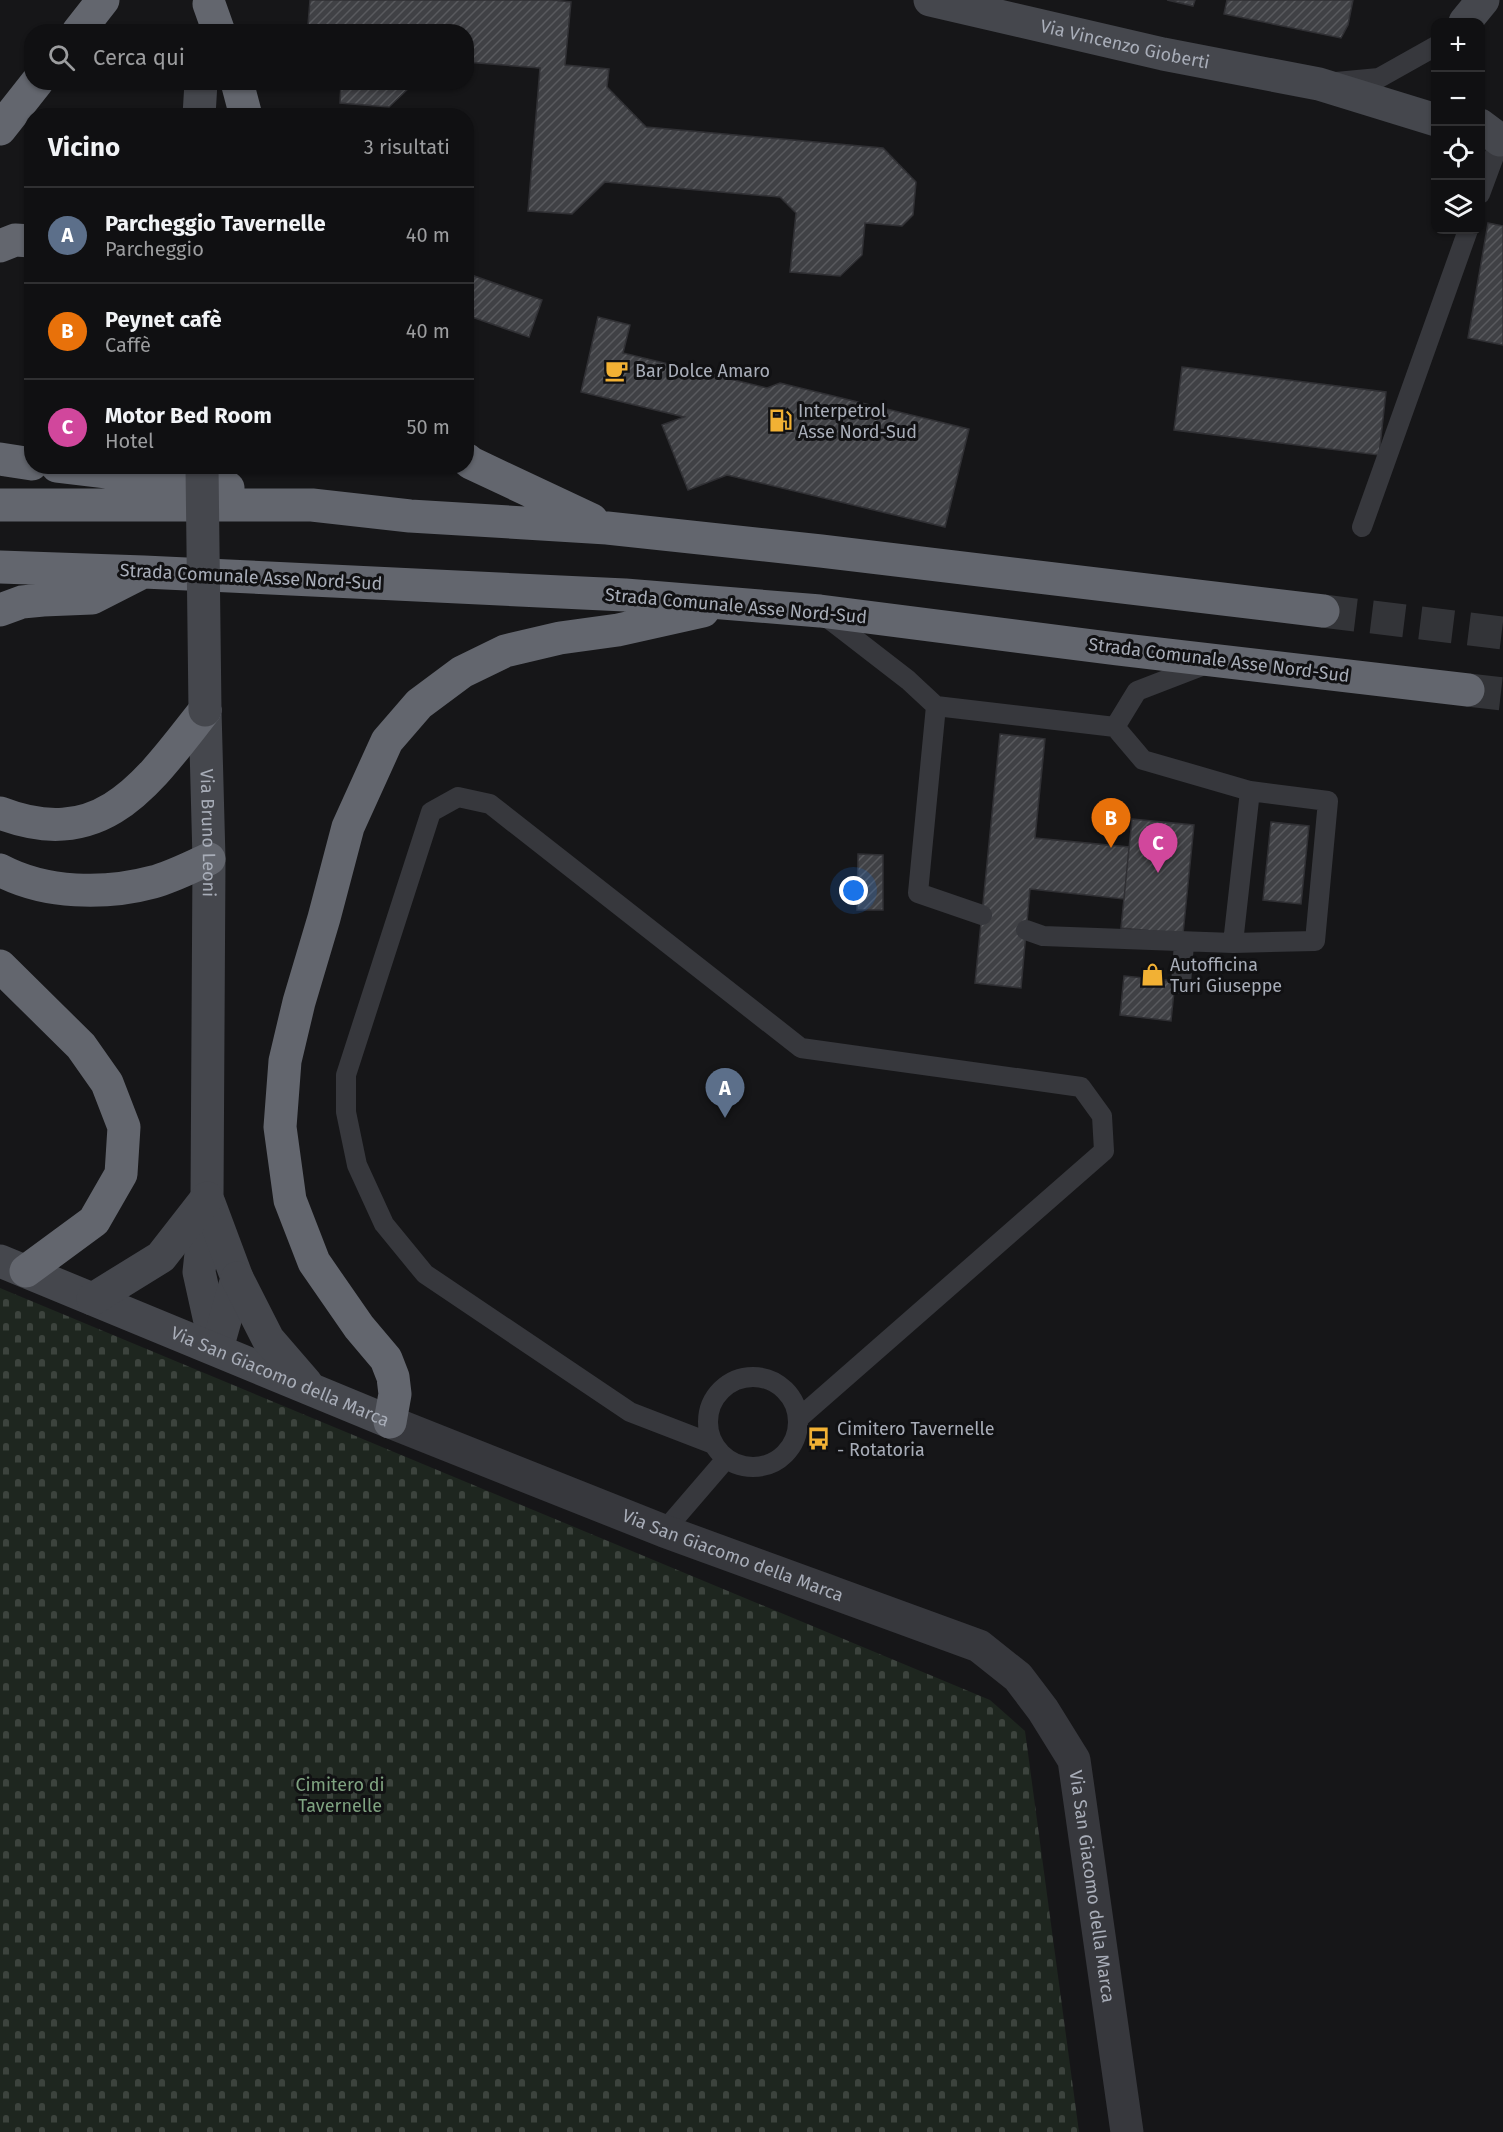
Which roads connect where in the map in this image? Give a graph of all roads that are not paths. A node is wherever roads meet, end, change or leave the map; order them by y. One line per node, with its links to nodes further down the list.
1 (104, 0): 5 (highway)
2 (930, 0): 7 (street, Via Vincenzo Gioberti)
3 (1483, 0): 4 (street)
4 (1469, 18)
5 (84, 24)
6 (1431, 48): 7 (lane, Via Vincenzo Gioberti)
7 (1318, 84): 13 (street, Via Vincenzo Gioberti)
8 (32, 90): 14 (highway)
9 (201, 90): 11 (street)
10 (239, 90): 12 (highway)
11 (199, 108)
12 (244, 108)
13 (1431, 118)
14 (0, 129)
15 (1491, 135): 16 (lane)
16 (1483, 180)
17 (1467, 234): 27 (lane)
18 (24, 241): 19 (highway)
19 (0, 246)
20 (0, 459): 21 (highway)
21 (24, 463)
22 (474, 464): 28 (highway)
23 (124, 474): 26 (highway)
24 (202, 474): 38 (street, Via Bruno Leoni, bridge)
25 (0, 505): 26 (highway)
26 (312, 505): 28 (highway)
27 (1362, 527)
28 (607, 528): 34 (highway)
29 (0, 567): 30 (highway, Strada Comunale Asse Nord-Sud)
30 (144, 572): 31 (highway, Strada Comunale Asse Nord-Sud); 32 (highway)
31 (736, 604): 33 (highway, Strada Comunale Asse Nord-Sud); 57 (highway)
32 (2, 609)
33 (820, 611): 35 (highway, Strada Comunale Asse Nord-Sud); 37 (lane)
34 (1323, 611)
35 (1217, 660): 36 (highway, Strada Comunale Asse Nord-Sud); 39 (lane)
36 (1468, 690)
37 (936, 706): 39 (lane); 44 (lane)
38 (205, 710): 41 (highway); 42 (street, Via Bruno Leoni)
39 (1115, 726): 40 (lane)
40 (1250, 791): 47 (lane); 47 (lane)
41 (0, 813)
42 (209, 859): 43 (highway); 50 (street, Via Bruno Leoni)
43 (0, 870)
44 (982, 915)
45 (1026, 930): 46 (lane)
46 (1184, 943): 47 (lane); 49 (lane)
47 (1233, 944)
48 (0, 966): 51 (highway)
49 (1181, 984)
50 (207, 1198): 52 (street, Via Bruno Leoni); 53 (street); 54 (street, Via Bruno Leoni)
51 (13, 1266): 53 (street, Via San Giacomo della Marca)
52 (237, 1278): 54 (street); 55 (street, Via Bruno Leoni)
53 (93, 1299): 54 (street, Via San Giacomo della Marca)
54 (216, 1349): 55 (street, Via San Giacomo della Marca)
55 (311, 1389): 57 (street, Via San Giacomo della Marca)
56 (799, 1418): 58 (lane); 58 (lane); 59 (lane)
57 (390, 1422): 60 (street, Via San Giacomo della Marca)
58 (713, 1444): 59 (lane)
59 (726, 1459): 60 (lane)
60 (664, 1531): 61 (street, Via San Giacomo della Marca)
61 (1126, 2132)

